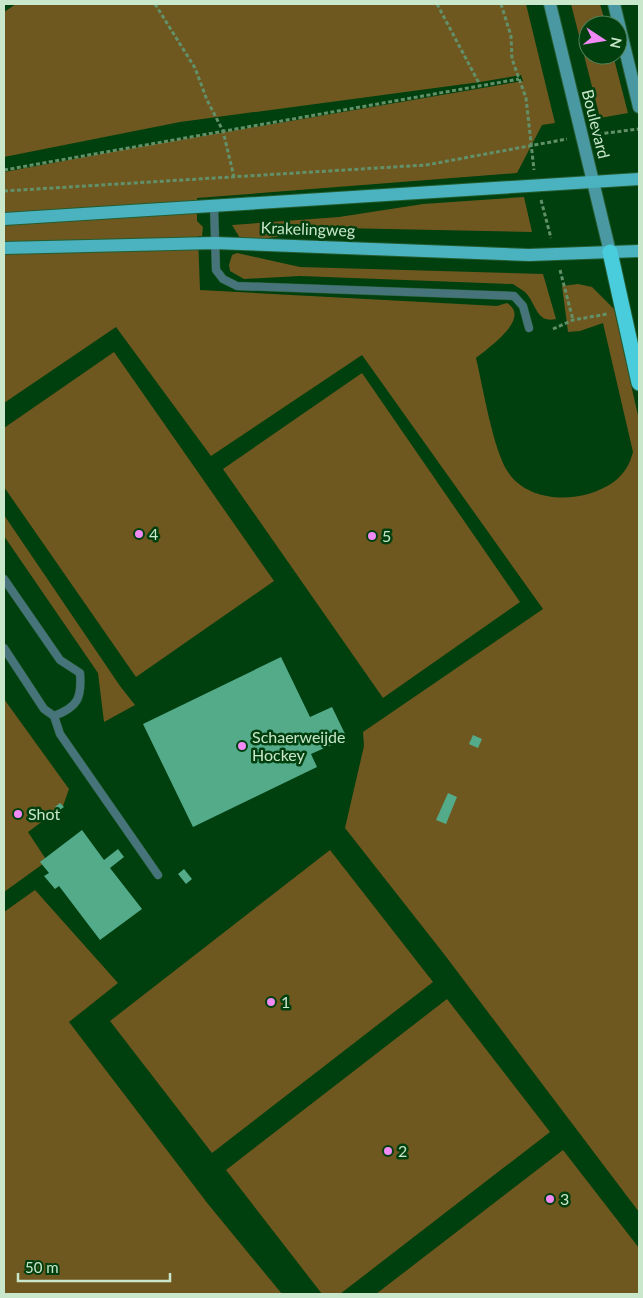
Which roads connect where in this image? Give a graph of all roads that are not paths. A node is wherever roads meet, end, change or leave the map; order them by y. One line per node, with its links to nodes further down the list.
1 (550, 4): 5 (main road, Boulevard)
2 (614, 4): 3 (main road)
3 (639, 107)
4 (639, 179): 5 (main road, Krakelingweg)
5 (593, 182): 6 (main road, Krakelingweg); 10 (main road, Boulevard)
6 (214, 206): 7 (main road, Krakelingweg); 8 (lane)
7 (4, 219)
8 (215, 243): 9 (main road, Krakelingweg); 10 (main road, Krakelingweg); 12 (lane)
9 (4, 248)
10 (610, 252): 11 (main road, Krakelingweg); 13 (highway)
11 (639, 252)
12 (529, 328)
13 (639, 383)
14 (4, 578): 16 (lane)
15 (4, 648): 16 (lane)
16 (54, 716): 17 (lane)
17 (158, 875)

